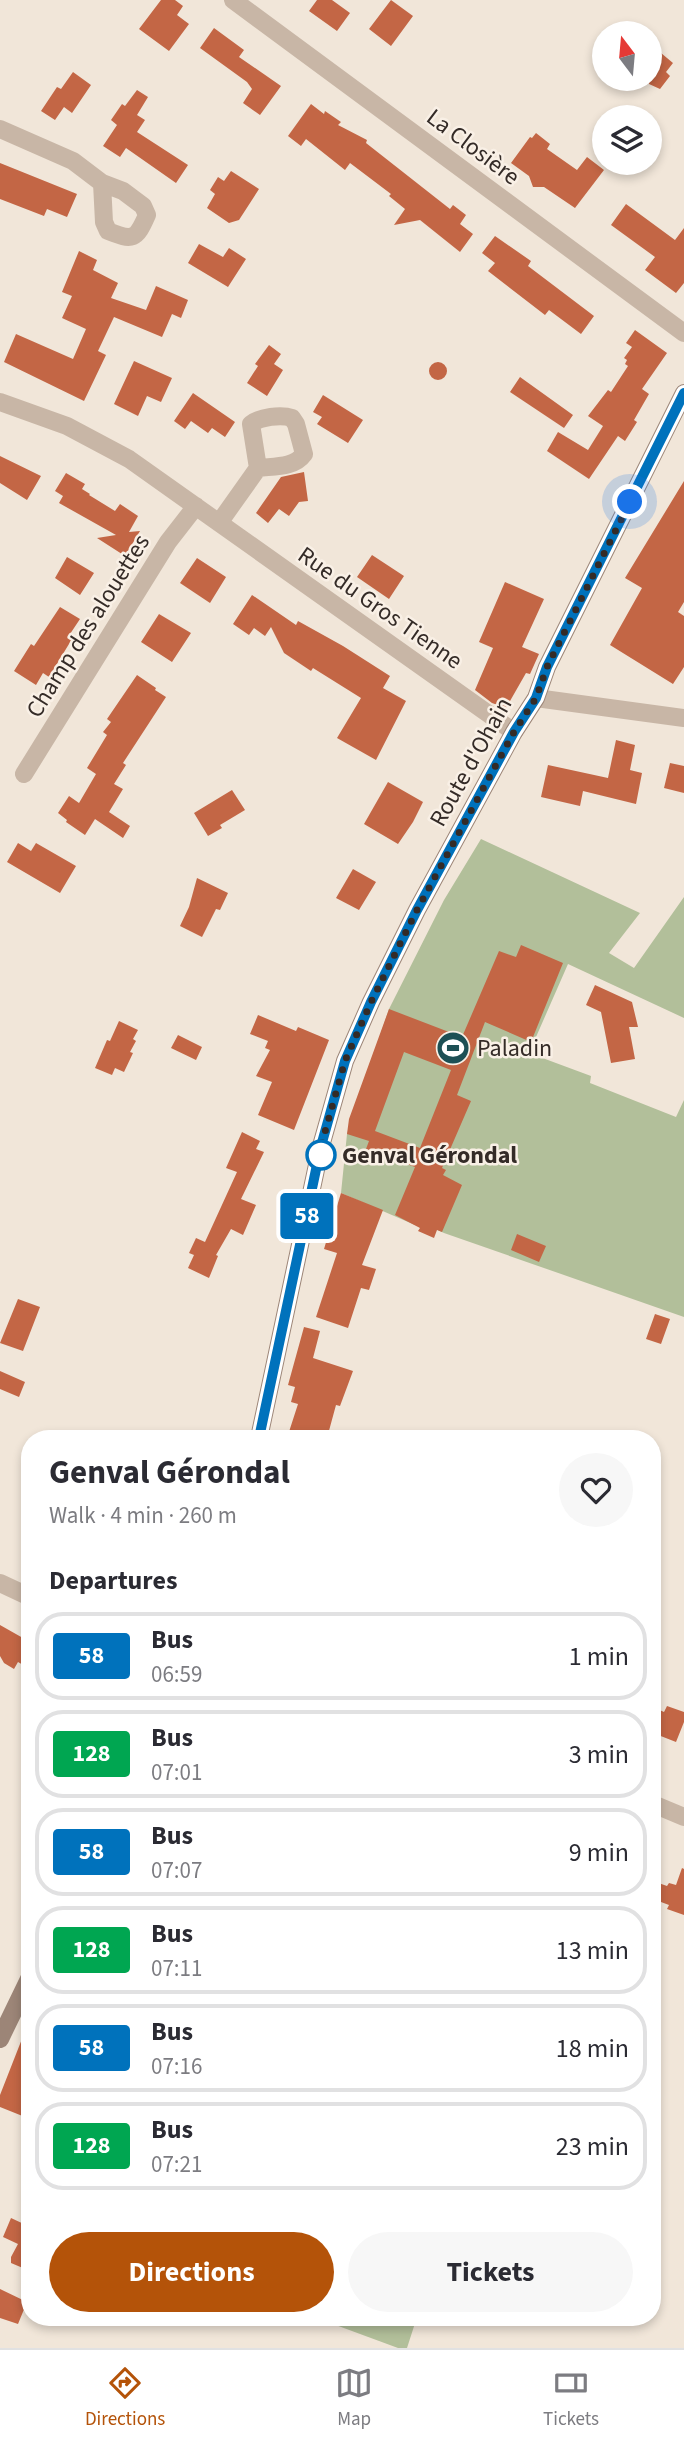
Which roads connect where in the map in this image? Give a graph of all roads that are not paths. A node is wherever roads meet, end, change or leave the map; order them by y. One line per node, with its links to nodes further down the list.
1 (233, 0): 4 (street, La Closière)
2 (0, 129): 3 (street)
3 (102, 183)
4 (684, 333)
5 (0, 402): 8 (street, Rue du Gros Tienne)
6 (682, 402): 10 (main road, Route d'Ohain)
7 (258, 468): 9 (street)
8 (196, 506): 9 (street, Rue du Gros Tienne); 13 (street, Champ des alouettes)
9 (219, 523): 12 (street, Rue du Gros Tienne)
10 (536, 698): 11 (street); 12 (main road, Route d'Ohain)
11 (684, 718)
12 (514, 732): 14 (main road, Route d'Ohain)
13 (24, 774)
14 (261, 1430)
15 (0, 1583): 16 (street)
16 (21, 1593)
17 (661, 1807): 18 (street)
18 (684, 1817)
19 (21, 1996): 20 (main road)
20 (0, 2039)

